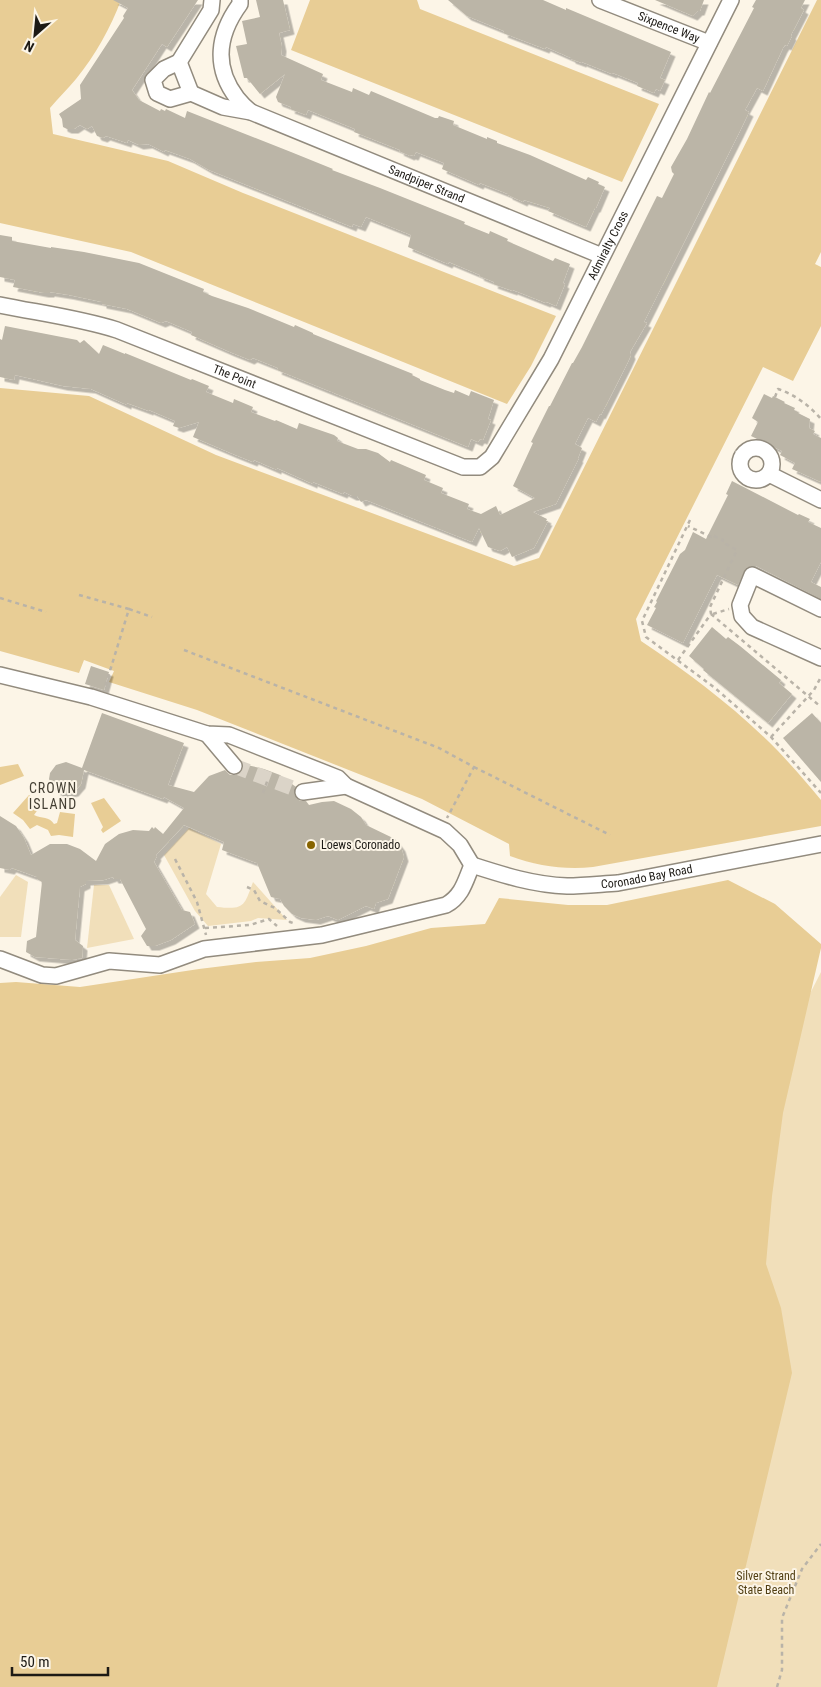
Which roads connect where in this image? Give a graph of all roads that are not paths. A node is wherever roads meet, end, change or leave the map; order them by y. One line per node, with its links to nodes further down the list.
1 (240, 0): 5 (street, Sandpiper Strand)
2 (600, 0): 6 (street, Sixpence Way)
3 (731, 0): 6 (street, Admiralty Cross)
4 (211, 5): 5 (street); 7 (street)
5 (230, 17): 9 (street, Sandpiper Strand)
6 (709, 43): 10 (street, Admiralty Cross)
7 (179, 62): 8 (street); 8 (street)
8 (190, 93): 9 (street, Sandpiper Strand)
9 (251, 112): 10 (street, Sandpiper Strand)
10 (602, 256): 12 (street, Admiralty Cross)
11 (0, 306): 12 (street, The Point)
12 (463, 467)
13 (769, 474): 13 (street); 14 (street)
14 (821, 500)
15 (821, 609): 16 (street)
16 (821, 658)
17 (0, 675): 18 (street)
18 (207, 734): 19 (street); 20 (street)
19 (234, 766)
20 (346, 786): 21 (street); 23 (street)
21 (302, 792)
22 (821, 844): 23 (street, Coronado Bay Road)
23 (472, 865): 24 (street)
24 (0, 959)

